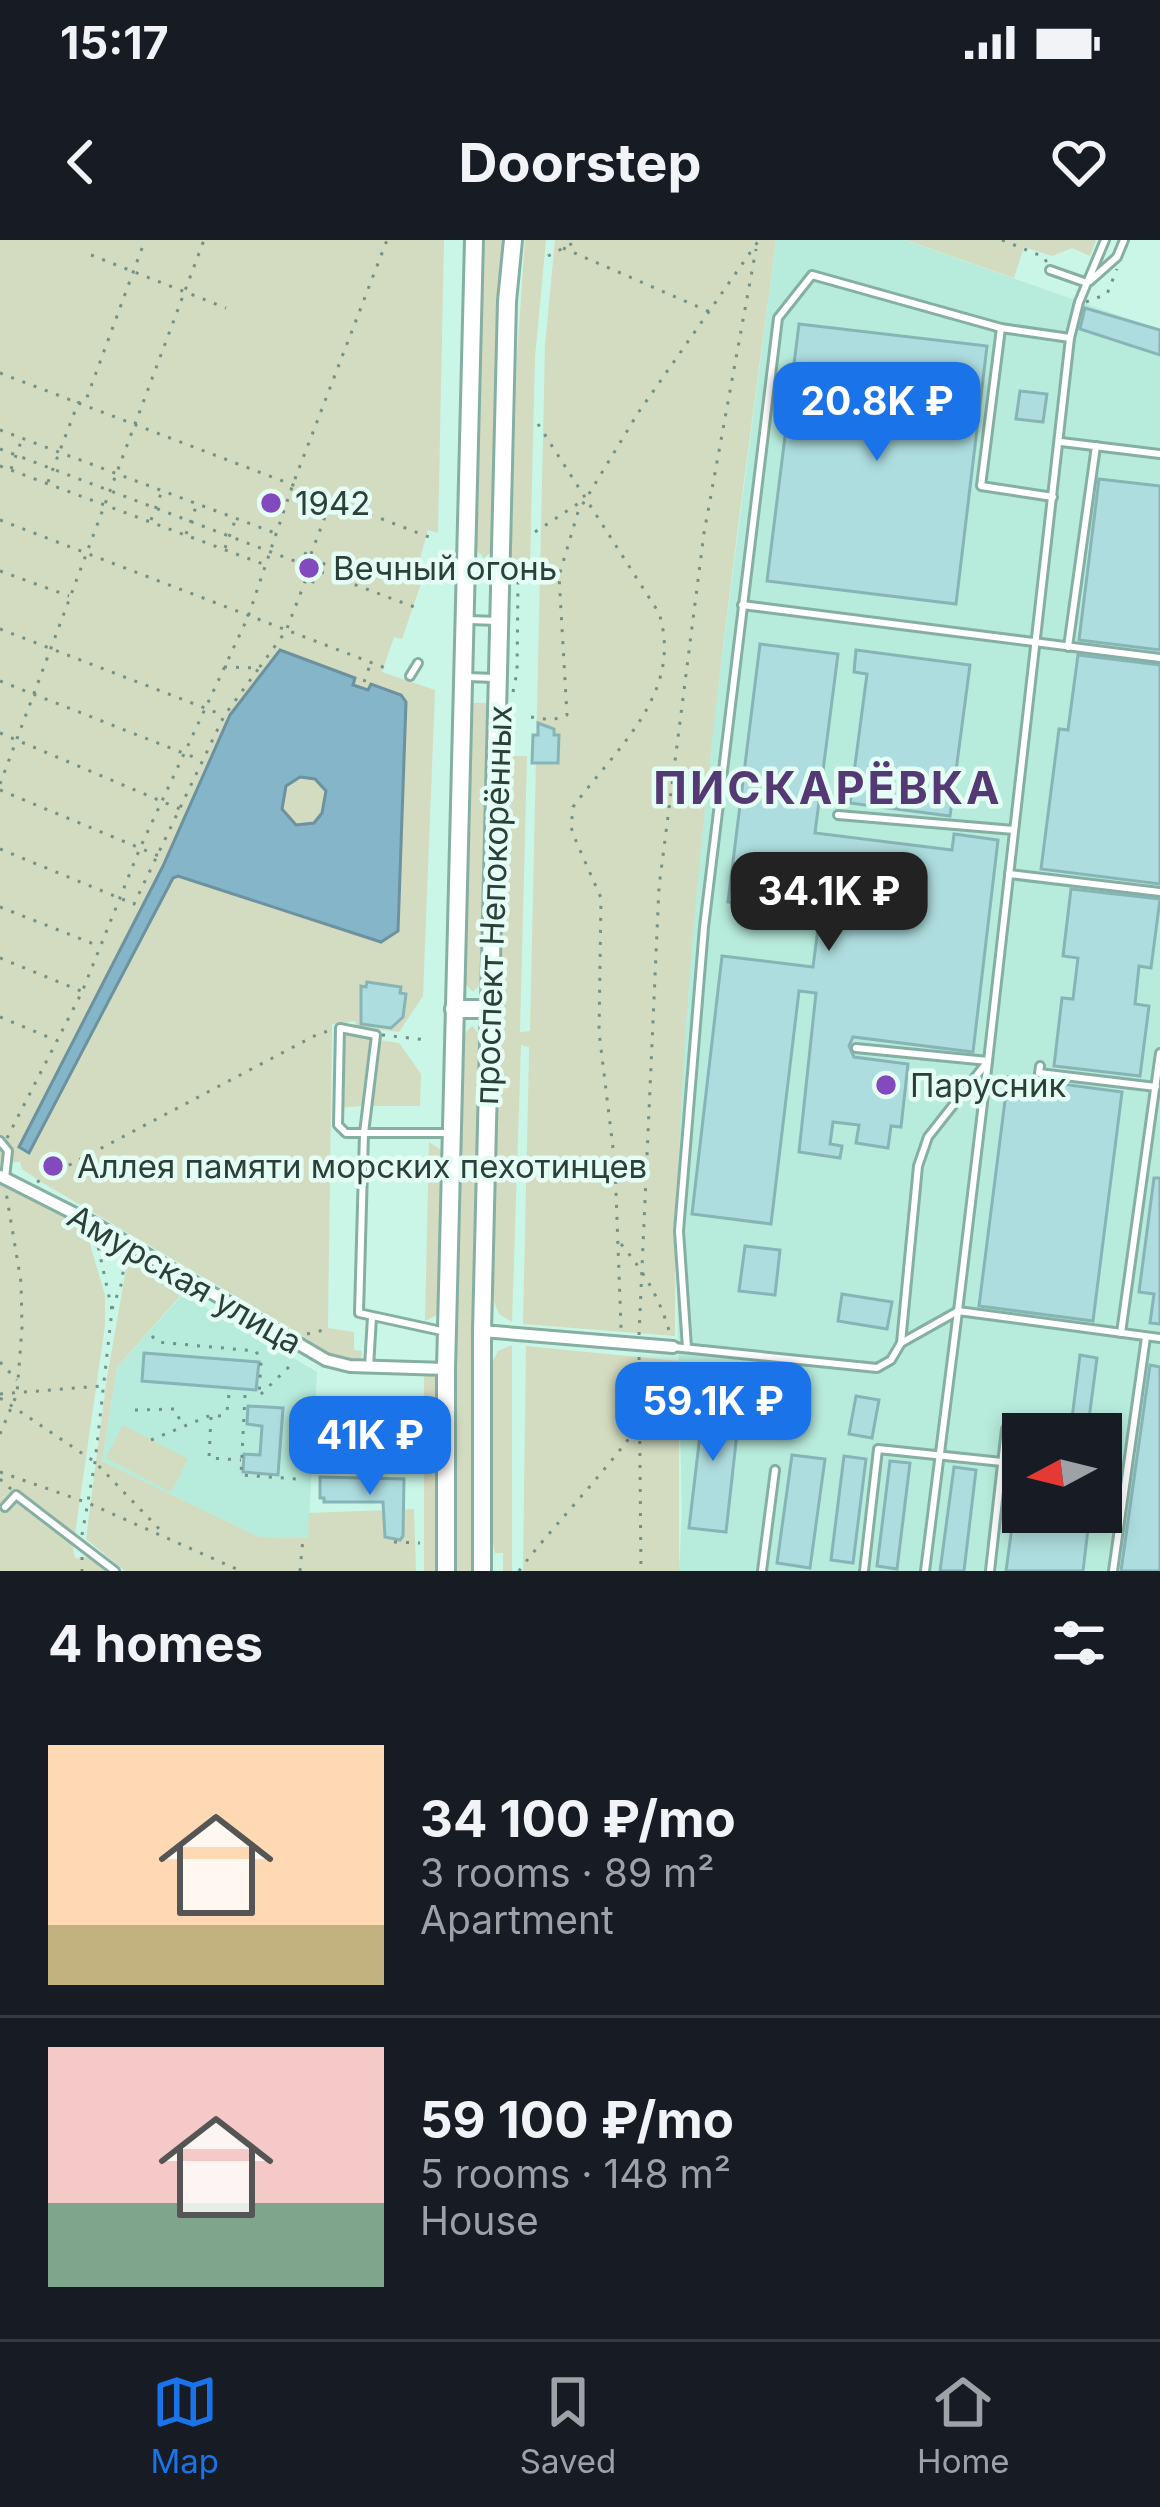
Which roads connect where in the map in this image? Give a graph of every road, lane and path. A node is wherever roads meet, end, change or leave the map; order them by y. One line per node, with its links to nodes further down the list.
1 (146, 240): 17 (path)
2 (204, 240): 19 (path)
3 (386, 240): 42 (path)
4 (474, 240): 67 (main road, проспект Непокорённых)
5 (513, 240): 69 (main road, проспект Непокорённых)
6 (579, 240): 11 (path)
7 (759, 240): 12 (path)
8 (1002, 240): 16 (path)
9 (1105, 240): 18 (lane)
10 (1124, 240): 18 (lane)
11 (563, 248): 14 (path); 22 (path)
12 (756, 249): 22 (path); 137 (path)
13 (92, 255): 17 (path)
14 (548, 256)
15 (1122, 258): 20 (path)
16 (1050, 270): 18 (lane)
17 (134, 272): 19 (path); 26 (path)
18 (1088, 283): 20 (lane)
19 (185, 292): 21 (path); 27 (path)
20 (1078, 302): 24 (lane)
21 (226, 308)
22 (710, 312): 47 (path)
23 (1001, 328): 24 (lane); 45 (lane); 73 (lane)
24 (1070, 338): 31 (lane)
25 (0, 374): 26 (path)
26 (78, 403): 27 (path); 34 (path)
27 (135, 424): 40 (path); 42 (path)
28 (538, 424): 47 (path)
29 (0, 430): 30 (path)
30 (22, 439): 34 (path); 36 (path)
31 (1060, 442): 32 (lane); 45 (lane)
32 (1096, 446): 35 (lane); 81 (lane)
33 (0, 449): 36 (path)
34 (59, 452): 38 (path); 40 (path)
35 (1160, 454)
36 (16, 455): 38 (path); 39 (path)
37 (0, 466): 39 (path)
38 (53, 469): 41 (path); 43 (path)
39 (10, 470): 41 (path)
40 (117, 474): 43 (path); 44 (path)
41 (47, 484): 49 (path)
42 (292, 484): 46 (path); 56 (path)
43 (110, 490): 49 (path); 50 (path)
44 (162, 491): 48 (path); 50 (path)
45 (1053, 497): 80 (lane)
46 (331, 500): 59 (path); 63 (path)
47 (583, 500): 55 (path); 98 (path); 135 (path)
48 (197, 504): 51 (path); 53 (path)
49 (105, 506): 54 (path); 62 (path)
50 (155, 507): 53 (path); 54 (path)
51 (236, 518): 56 (path); 58 (path)
52 (0, 520): 62 (path)
53 (191, 520): 57 (path); 58 (path)
54 (150, 522): 57 (path)
55 (535, 532)
56 (277, 534): 61 (path)
57 (185, 535): 60 (path)
58 (230, 535): 60 (path); 61 (path)
59 (429, 537)
60 (224, 550): 65 (path)
61 (271, 550): 64 (path); 65 (path)
62 (87, 553): 72 (path); 75 (path)
63 (310, 556): 64 (path); 68 (path)
64 (300, 563): 71 (path)
65 (265, 565): 75 (path)
66 (0, 571): 72 (path)
67 (467, 571): 69 (lane); 76 (main road, проспект Непокорённых)
68 (321, 572): 71 (path); 74 (path)
69 (510, 572): 70 (lane); 77 (main road, проспект Непокорённых); 95 (path)
70 (535, 572)
71 (306, 580): 79 (path)
72 (71, 596): 82 (path)
73 (742, 605): 80 (lane); 151 (lane)
74 (417, 608)
75 (248, 616): 79 (path); 86 (path)
76 (466, 620): 77 (lane); 90 (main road, проспект Непокорённых)
77 (500, 621): 91 (main road, проспект Непокорённых)
78 (0, 629): 82 (path)
79 (286, 631): 85 (path); 87 (path)
80 (1035, 643): 81 (lane); 107 (lane)
81 (1068, 647): 83 (lane)
82 (51, 648): 94 (path); 96 (path)
83 (1160, 658)
84 (418, 663): 89 (lane)
85 (370, 664): 88 (path); 93 (path)
86 (222, 667): 87 (path); 96 (path)
87 (259, 668): 97 (path)
88 (388, 669)
89 (410, 676)
90 (464, 677): 91 (lane); 118 (main road, проспект Непокорённых)
91 (499, 678): 119 (main road, проспект Непокорённых)
92 (0, 681): 94 (path)
93 (364, 682)
94 (34, 694): 100 (path); 101 (path)
95 (511, 700)
96 (203, 708): 97 (path); 101 (path)
97 (224, 716): 102 (path)
98 (532, 717)
99 (0, 733): 100 (path)
100 (17, 740): 103 (path); 104 (path)
101 (182, 752): 102 (path); 104 (path)
102 (202, 760): 105 (path)
103 (0, 787): 108 (path)
104 (161, 801): 105 (path); 108 (path)
105 (180, 809): 110 (path)
106 (838, 815): 107 (lane)
107 (1014, 830): 111 (lane)
108 (140, 848): 110 (path); 113 (path)
109 (0, 849): 113 (path)
110 (159, 856): 113 (path)
111 (1009, 874): 112 (lane); 127 (lane)
112 (1160, 892)
113 (120, 898): 115 (path)
114 (0, 908): 115 (path)
115 (100, 947): 117 (path)
116 (0, 958): 117 (path)
117 (82, 992): 123 (path)
118 (454, 1009): 119 (main road); 131 (main road, проспект Непокорённых)
119 (490, 1009): 141 (main road, проспект Непокорённых)
120 (0, 1017): 123 (path)
121 (340, 1028): 122 (lane); 130 (lane); 133 (path)
122 (376, 1034): 124 (path); 130 (lane)
123 (55, 1040): 132 (path)
124 (428, 1040)
125 (856, 1048): 127 (lane)
126 (1160, 1053): 129 (lane)
127 (988, 1061): 139 (lane); 148 (lane)
128 (1040, 1066): 129 (lane)
129 (1156, 1087): 143 (lane)
130 (364, 1133): 131 (lane); 140 (lane)
131 (452, 1134): 142 (main road, проспект Непокорённых)
132 (2, 1143): 133 (lane)
133 (2, 1177): 134 (street, Амурская улица); 156 (path)
134 (93, 1223): 136 (street, Амурская улица); 138 (path)
135 (617, 1240): 137 (path); 147 (path)
136 (127, 1244): 138 (path); 154 (street, Амурская улица)
137 (642, 1269): 149 (path); 150 (path)
138 (112, 1310): 157 (path)
139 (958, 1311): 143 (lane); 148 (lane); 169 (lane)
140 (372, 1317): 142 (lane); 154 (lane)
141 (482, 1331): 147 (street); 189 (main road, проспект Непокорённых)
142 (447, 1332): 155 (main road, проспект Непокорённых)
143 (1121, 1333): 145 (lane)
144 (152, 1336): 152 (path)
145 (1146, 1336): 146 (lane); 196 (lane)
146 (1160, 1339)
147 (621, 1342): 149 (street)
148 (901, 1343): 151 (lane)
149 (638, 1344): 150 (street); 165 (path)
150 (674, 1347): 151 (lane); 165 (path)
151 (688, 1348)
152 (295, 1361)
153 (0, 1363): 156 (path)
154 (369, 1366): 155 (street, Амурская улица)
155 (446, 1369): 188 (main road, проспект Непокорённых)
156 (18, 1382): 158 (path)
157 (103, 1386): 158 (path); 171 (path)
158 (17, 1394): 161 (path); 162 (path)
159 (229, 1394): 164 (path)
160 (245, 1395): 170 (path)
161 (0, 1396): 162 (path)
162 (14, 1406): 167 (path); 171 (path)
163 (135, 1410): 166 (path)
164 (212, 1415): 166 (path); 170 (path)
165 (639, 1423): 190 (path); 191 (path)
166 (182, 1426): 168 (path)
167 (0, 1433)
168 (152, 1439)
169 (940, 1455): 172 (lane); 193 (lane); 194 (lane)
170 (241, 1460): 175 (path)
171 (94, 1462): 177 (path); 179 (path)
172 (1002, 1462): 195 (lane)
173 (776, 1470): 192 (lane)
174 (0, 1476): 176 (path); 177 (path)
175 (297, 1479)
176 (16, 1495): 178 (lane); 182 (lane)
177 (88, 1503): 179 (path); 182 (path)
178 (5, 1507)
179 (165, 1535): 186 (path)
180 (303, 1538): 187 (path)
181 (394, 1542): 183 (path)
182 (81, 1543): 184 (path); 185 (lane)
183 (420, 1544)
184 (82, 1571)
185 (115, 1571)
186 (241, 1571)
187 (300, 1571)
188 (446, 1571)
189 (482, 1571)
190 (519, 1571)
191 (641, 1571)
192 (762, 1571)
193 (864, 1571)
194 (925, 1571)
195 (990, 1571)
196 (1114, 1571)

